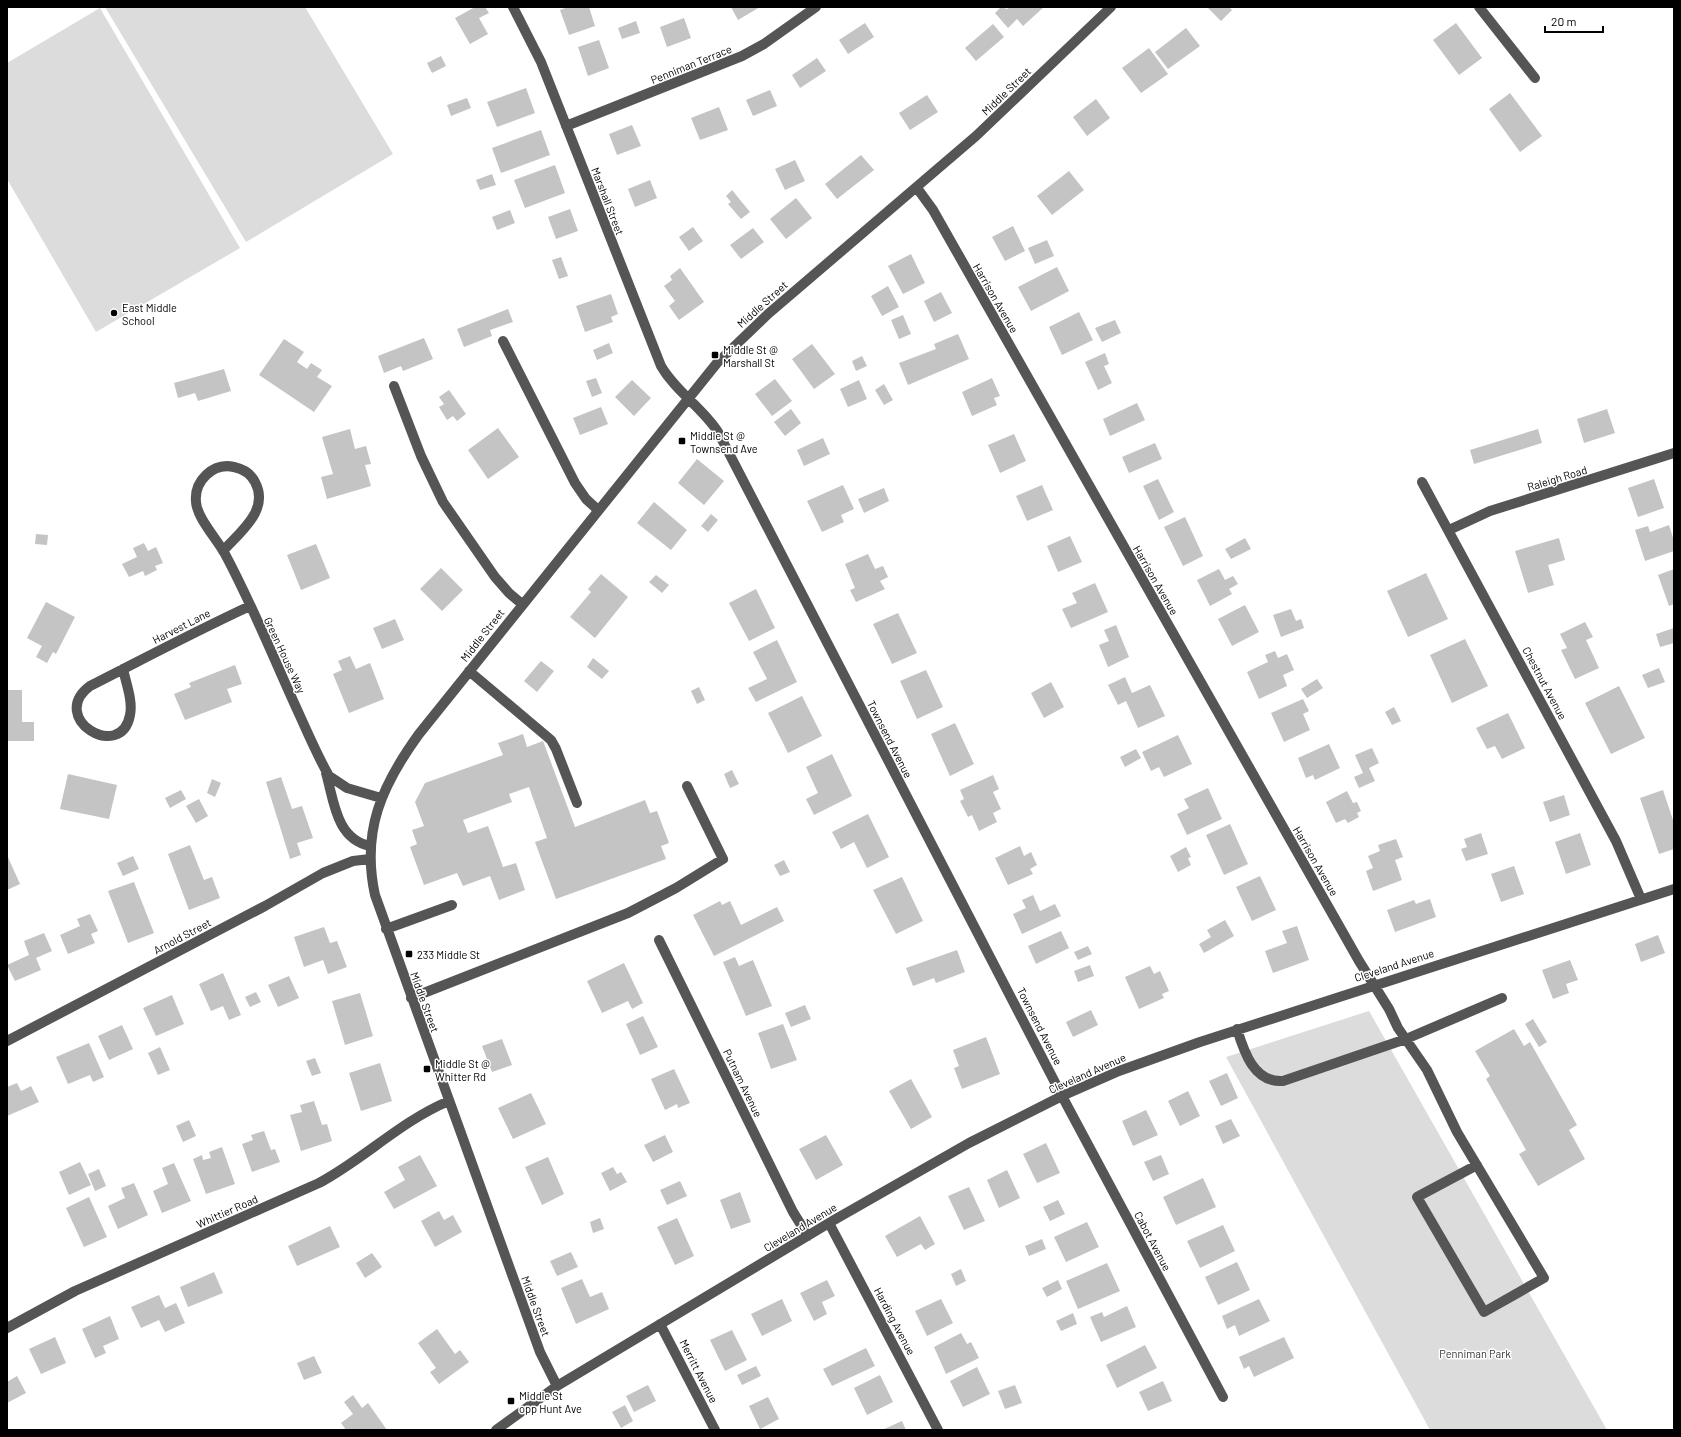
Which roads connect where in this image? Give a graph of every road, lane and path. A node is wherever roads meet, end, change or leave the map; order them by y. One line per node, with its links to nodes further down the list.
1 (514, 7): 6 (street, Marshall Street)
2 (816, 7): 6 (street, Penniman Terrace)
3 (1111, 7): 7 (street, Middle Street)
4 (1479, 7): 5 (street)
5 (1534, 78)
6 (566, 126): 10 (street, Marshall Street)
7 (917, 188): 10 (street, Middle Street); 31 (street, Harrison Avenue)
8 (503, 341): 13 (street)
9 (394, 386): 16 (street)
10 (688, 398): 13 (street, Middle Street); 37 (street, Townsend Avenue)
11 (1674, 454): 14 (street, Raleigh Road)
12 (1422, 482): 14 (street, Chestnut Avenue)
13 (598, 510): 16 (street, Middle Street)
14 (1449, 530): 27 (street, Chestnut Avenue)
15 (223, 550): 15 (street, Green House Way); 17 (street, Green House Way)
16 (522, 604): 19 (street, Middle Street)
17 (250, 606): 18 (street, Harvest Lane); 20 (street, Green House Way)
18 (123, 669): 18 (street, Harvest Lane)
19 (469, 672): 22 (street, Middle Street); 23 (street)
20 (325, 770): 22 (street); 24 (street)
21 (687, 786): 32 (street)
22 (381, 798): 24 (street, Middle Street)
23 (577, 803)
24 (370, 846): 25 (street, Middle Street)
25 (370, 859): 29 (street, Middle Street); 36 (street, Arnold Street)
26 (1674, 888): 27 (street, Cleveland Avenue)
27 (1641, 899): 31 (street, Cleveland Avenue)
28 (452, 905): 29 (street)
29 (386, 929): 32 (street, Middle Street)
30 (659, 940): 41 (street, Putnam Avenue)
31 (1374, 984): 34 (street, Cleveland Avenue); 35 (street, Harrison Avenue)
32 (411, 998): 38 (street, Middle Street)
33 (1502, 998): 35 (street)
34 (1237, 1029): 35 (street); 37 (street, Cleveland Avenue)
35 (1406, 1039): 39 (street, Harrison Avenue)
36 (7, 1041)
37 (1062, 1096): 40 (street, Cleveland Avenue); 45 (street, Cabot Avenue)
38 (449, 1101): 43 (street, Whittier Road); 44 (street, Middle Street)
39 (1477, 1166): 39 (street, Harrison Avenue)
40 (830, 1223): 41 (street, Cleveland Avenue); 48 (street, Harding Avenue)
41 (808, 1236): 42 (street, Cleveland Avenue)
42 (660, 1324): 44 (street, Cleveland Avenue); 47 (street, Merritt Avenue)
43 (7, 1328)
44 (557, 1386): 46 (street)
45 (1223, 1397)
46 (496, 1430)
47 (715, 1430)
48 (938, 1430)

